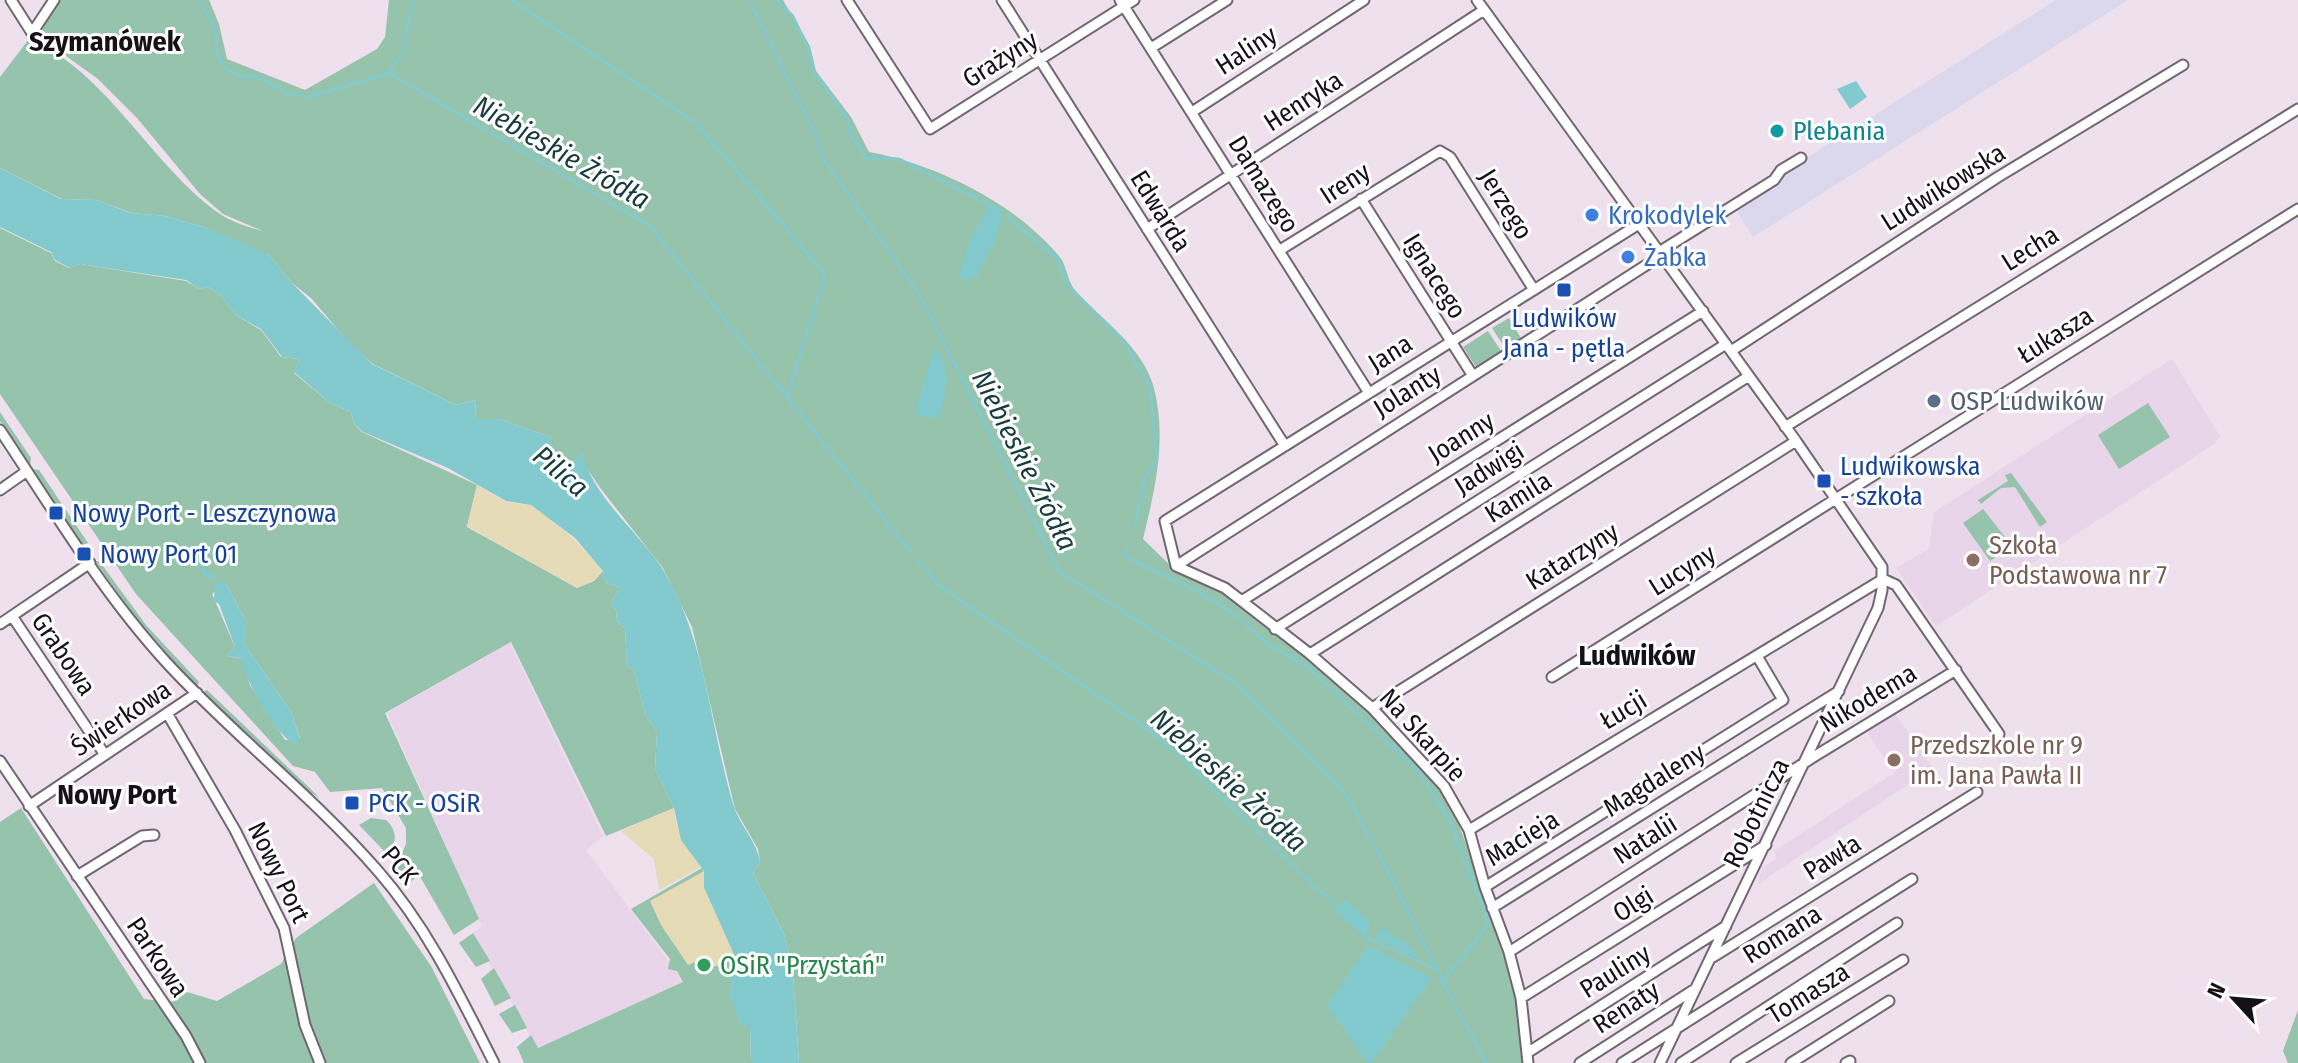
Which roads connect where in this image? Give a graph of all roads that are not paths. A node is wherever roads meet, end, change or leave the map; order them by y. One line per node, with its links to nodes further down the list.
1 (11, 0): 2 (street)
2 (54, 0)
3 (847, 0): 12 (street, Grażyny)
4 (1002, 0): 12 (street, Edwarda)
5 (1134, 0): 9 (street, Grażyny)
6 (1227, 0): 11 (street)
7 (1364, 0): 15 (street, Haliny)
8 (1477, 0): 10 (street)
9 (1122, 3): 11 (street, Damazego); 12 (street, Grażyny)
10 (1484, 10): 18 (street, Henryka); 21 (street)
11 (1151, 48): 15 (street, Damazego)
12 (1039, 60): 22 (street, Edwarda)
13 (2183, 65): 28 (street, Ludwikowska)
14 (2298, 109): 32 (street, Lecha)
15 (1192, 112): 18 (street, Damazego)
16 (1434, 152): 19 (street, Ireny); 25 (street, Jerzego)
17 (1801, 158): 24 (street)
18 (1230, 174): 22 (street, Henryka); 23 (street, Damazego)
19 (1361, 199): 23 (street, Ireny); 27 (street, Ignacego)
20 (2298, 209): 38 (street, Łukasza)
21 (1639, 224): 24 (street); 25 (street, Jana)
22 (1147, 229): 35 (street, Edwarda)
23 (1280, 250): 31 (street, Damazego)
24 (1660, 253): 26 (street); 29 (street, Jolanty)
25 (1534, 290): 27 (street, Jana)
26 (1703, 311): 28 (street); 42 (street, Joanny)
27 (1451, 342): 29 (street, Ignacego); 31 (street, Jana)
28 (1728, 347): 30 (street); 45 (street, Jadwigi)
29 (1473, 376): 40 (street, Jolanty)
30 (1749, 376): 32 (street); 46 (street, Kamila)
31 (1369, 393): 35 (street, Jana)
32 (1785, 427): 34 (street)
33 (0, 430): 36 (street)
34 (1796, 441): 38 (street); 52 (street, Katarzyny)
35 (1285, 446): 40 (street, Jana)
36 (27, 471): 37 (street); 39 (street)
37 (0, 490)
38 (1835, 499): 41 (street); 49 (street, Lucyny)
39 (90, 563): 43 (street); 51 (street)
40 (1176, 566): 42 (street, Na Skarpie)
41 (1883, 579): 47 (street, Łucji); 48 (street); 50 (street, Robotnicza)
42 (1243, 600): 45 (street, Na Skarpie)
43 (12, 616): 44 (street); 55 (street, Grabowa)
44 (0, 624)
45 (1275, 629): 46 (street, Na Skarpie)
46 (1310, 654): 52 (street, Na Skarpie)
47 (1757, 656): 60 (street, Łucji); 65 (street, Macieja)
48 (1956, 670): 54 (street); 57 (street, Nikodema)
49 (1552, 677)
50 (1839, 691): 57 (street, Robotnicza); 66 (street, Magdaleny)
51 (197, 693): 53 (street, Świerkowa); 79 (street, PCK)
52 (1372, 708): 60 (street, Na Skarpie)
53 (167, 713): 55 (street, Świerkowa); 78 (street, Nowy Port)
54 (1999, 734)
55 (105, 755): 59 (street, Świerkowa)
56 (0, 761): 59 (street, Parkowa)
57 (1804, 764): 62 (street, Robotnicza); 69 (street, Natalii)
58 (1977, 792): 70 (street, Pawła)
59 (29, 806): 63 (street, Parkowa)
60 (1469, 830): 65 (street, Na Skarpie)
61 (154, 835): 63 (street)
62 (1766, 845): 68 (street, Robotnicza); 73 (street, Olgi)
63 (77, 876): 77 (street, Parkowa)
64 (1912, 879): 75 (street, Romana)
65 (1485, 887): 66 (street, Na Skarpie)
66 (1492, 908): 69 (street, Na Skarpie)
67 (1897, 923): 83 (street)
68 (1726, 926): 70 (street, Robotnicza); 76 (street, Pauliny)
69 (1509, 952): 73 (street, Na Skarpie)
70 (1710, 959): 72 (street, Robotnicza)
71 (1903, 960): 84 (street, Tomasza)
72 (1696, 988): 75 (street, Robotnicza); 80 (street, Renaty)
73 (1521, 998): 76 (street, Na Skarpie)
74 (1889, 1001): 85 (street)
75 (1676, 1028): 81 (street, Romana); 82 (street, Robotnicza)
76 (1527, 1058)
77 (200, 1063)
78 (320, 1063)
79 (494, 1063)
80 (1580, 1063)
81 (1622, 1063)
82 (1660, 1063)
83 (1681, 1063)
84 (1736, 1063)
85 (1791, 1063)

